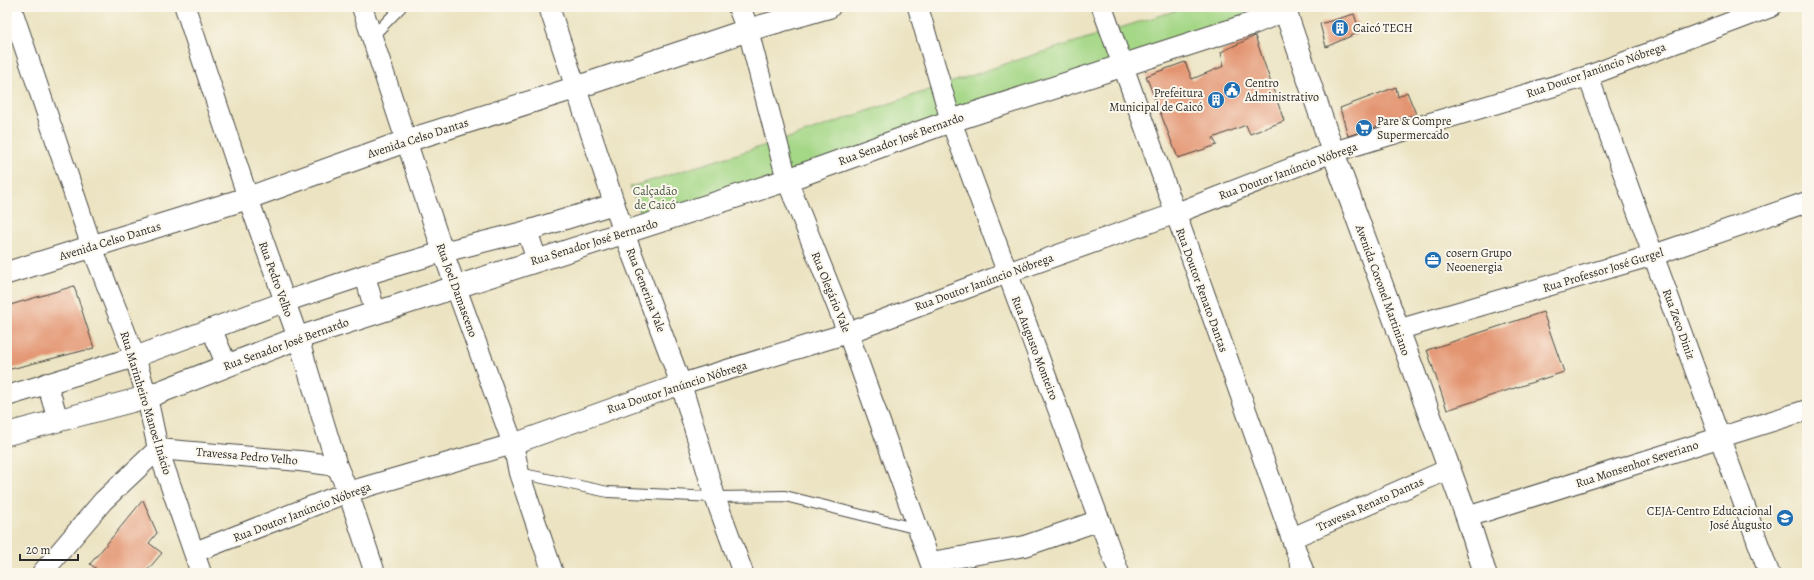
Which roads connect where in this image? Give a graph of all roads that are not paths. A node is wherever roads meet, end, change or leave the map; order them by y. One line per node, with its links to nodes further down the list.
1 (11, 7): 27 (street, Rua Marinheiro Manoel Inácio)
2 (185, 7): 21 (street, Rua Pedro Velho)
3 (362, 7): 13 (street, Rua Joel Damasceno)
4 (401, 7): 13 (lane)
5 (549, 7): 16 (street, Rua Generina Vale)
6 (739, 7): 12 (main road, Rua Olegário Vale)
7 (829, 7): 12 (main road, Avenida Celso Dantas)
8 (918, 7): 17 (street, Rua Augusto Monteiro)
9 (1102, 7): 14 (street, Rua Doutor Renato Dantas)
10 (1771, 7): 15 (street, Rua Doutor Janúncio Nóbrega)
11 (1287, 8): 14 (main road, Rua Senador José Bernardo); 19 (main road, Avenida Coronel Martiniano)
12 (748, 30): 16 (main road, Avenida Celso Dantas); 20 (street, Rua Olegário Vale)
13 (372, 37): 18 (street, Rua Joel Damasceno)
14 (1123, 65): 17 (main road, Rua Senador José Bernardo); 24 (street, Rua Doutor Renato Dantas)
15 (1588, 76): 19 (street, Rua Doutor Janúncio Nóbrega); 29 (street, Rua Zeco Diniz)
16 (575, 88): 18 (main road, Avenida Celso Dantas); 23 (street, Rua Generina Vale)
17 (951, 121): 20 (main road, Rua Senador José Bernardo); 32 (street, Rua Augusto Monteiro)
18 (406, 141): 21 (main road, Avenida Celso Dantas); 28 (street, Rua Joel Damasceno)
19 (1334, 152): 24 (street, Rua Doutor Janúncio Nóbrega); 38 (main road, Avenida Coronel Martiniano)
20 (787, 180): 26 (main road, Rua Senador José Bernardo); 39 (street, Rua Olegário Vale)
21 (248, 198): 27 (main road, Avenida Celso Dantas); 35 (street, Rua Pedro Velho)
22 (1807, 202): 29 (street, Rua Professor José Gurgel)
23 (614, 204): 25 (street); 26 (street, Rua Generina Vale)
24 (1174, 214): 32 (street, Rua Doutor Janúncio Nóbrega); 61 (street, Rua Doutor Renato Dantas)
25 (527, 231): 28 (street); 30 (street)
26 (624, 233): 30 (main road, Rua Senador José Bernardo); 44 (street, Rua Generina Vale)
27 (92, 247): 31 (main road, Avenida Celso Dantas); 41 (street, Rua Marinheiro Manoel Inácio)
28 (443, 252): 33 (street); 34 (street, Rua Joel Damasceno)
29 (1654, 255): 38 (street, Rua Professor José Gurgel); 50 (street, Rua Zeco Diniz)
30 (537, 260): 34 (main road, Rua Senador José Bernardo)
31 (7, 273)
32 (1007, 273): 39 (street, Rua Doutor Janúncio Nóbrega); 59 (street, Rua Augusto Monteiro)
33 (365, 275): 35 (street); 36 (street)
34 (455, 287): 36 (main road, Rua Senador José Bernardo); 51 (street, Rua Joel Damasceno)
35 (284, 302): 37 (street); 40 (street, Rua Pedro Velho)
36 (375, 312): 40 (main road, Rua Senador José Bernardo)
37 (212, 330): 41 (street); 42 (street)
38 (1398, 330): 54 (main road, Avenida Coronel Martiniano)
39 (848, 333): 44 (street, Rua Doutor Janúncio Nóbrega); 60 (street, Rua Olegário Vale)
40 (298, 338): 42 (main road, Rua Senador José Bernardo); 53 (street, Rua Pedro Velho)
41 (134, 357): 43 (street); 46 (street, Rua Marinheiro Manoel Inácio)
42 (227, 366): 46 (main road, Rua Senador José Bernardo)
43 (47, 383): 45 (street); 48 (street)
44 (681, 384): 51 (street, Rua Doutor Janúncio Nóbrega); 57 (street, Rua Generina Vale)
45 (7, 396)
46 (147, 397): 48 (main road, Rua Senador José Bernardo); 52 (street, Rua Marinheiro Manoel Inácio)
47 (1807, 410): 50 (street, Rua Monsenhor Severiano)
48 (58, 420): 49 (main road, Rua Senador José Bernardo)
49 (7, 434)
50 (1720, 437): 58 (street, Rua Monsenhor Severiano); 72 (street, Rua Zeco Diniz)
51 (513, 444): 55 (street, Rua Joel Damasceno); 56 (street, Rua Doutor Janúncio Nóbrega)
52 (158, 449): 53 (street, Travessa Pedro Velho); 62 (street, Rua Marinheiro Manoel Inácio); 64 (street)
53 (337, 466): 56 (street, Rua Pedro Velho)
54 (1449, 469): 58 (main road, Avenida Coronel Martiniano); 61 (street, Travessa Renato Dantas)
55 (519, 474): 57 (lane); 67 (street, Rua Joel Damasceno)
56 (348, 492): 62 (street, Rua Doutor Janúncio Nóbrega); 66 (street, Rua Pedro Velho)
57 (715, 496): 60 (lane); 68 (street, Rua Generina Vale)
58 (1467, 517): 71 (main road, Avenida Coronel Martiniano)
59 (1100, 520): 63 (street); 69 (street, Rua Augusto Monteiro)
60 (918, 529): 63 (street, Rua Olegário Vale)
61 (1292, 538): 70 (street, Rua Doutor Renato Dantas)
62 (195, 552): 65 (street, Rua Marinheiro Manoel Inácio)
63 (932, 568)
64 (42, 573)
65 (201, 573)
66 (376, 573)
67 (553, 573)
68 (743, 573)
69 (1119, 573)
70 (1304, 573)
71 (1485, 573)
72 (1769, 573)

